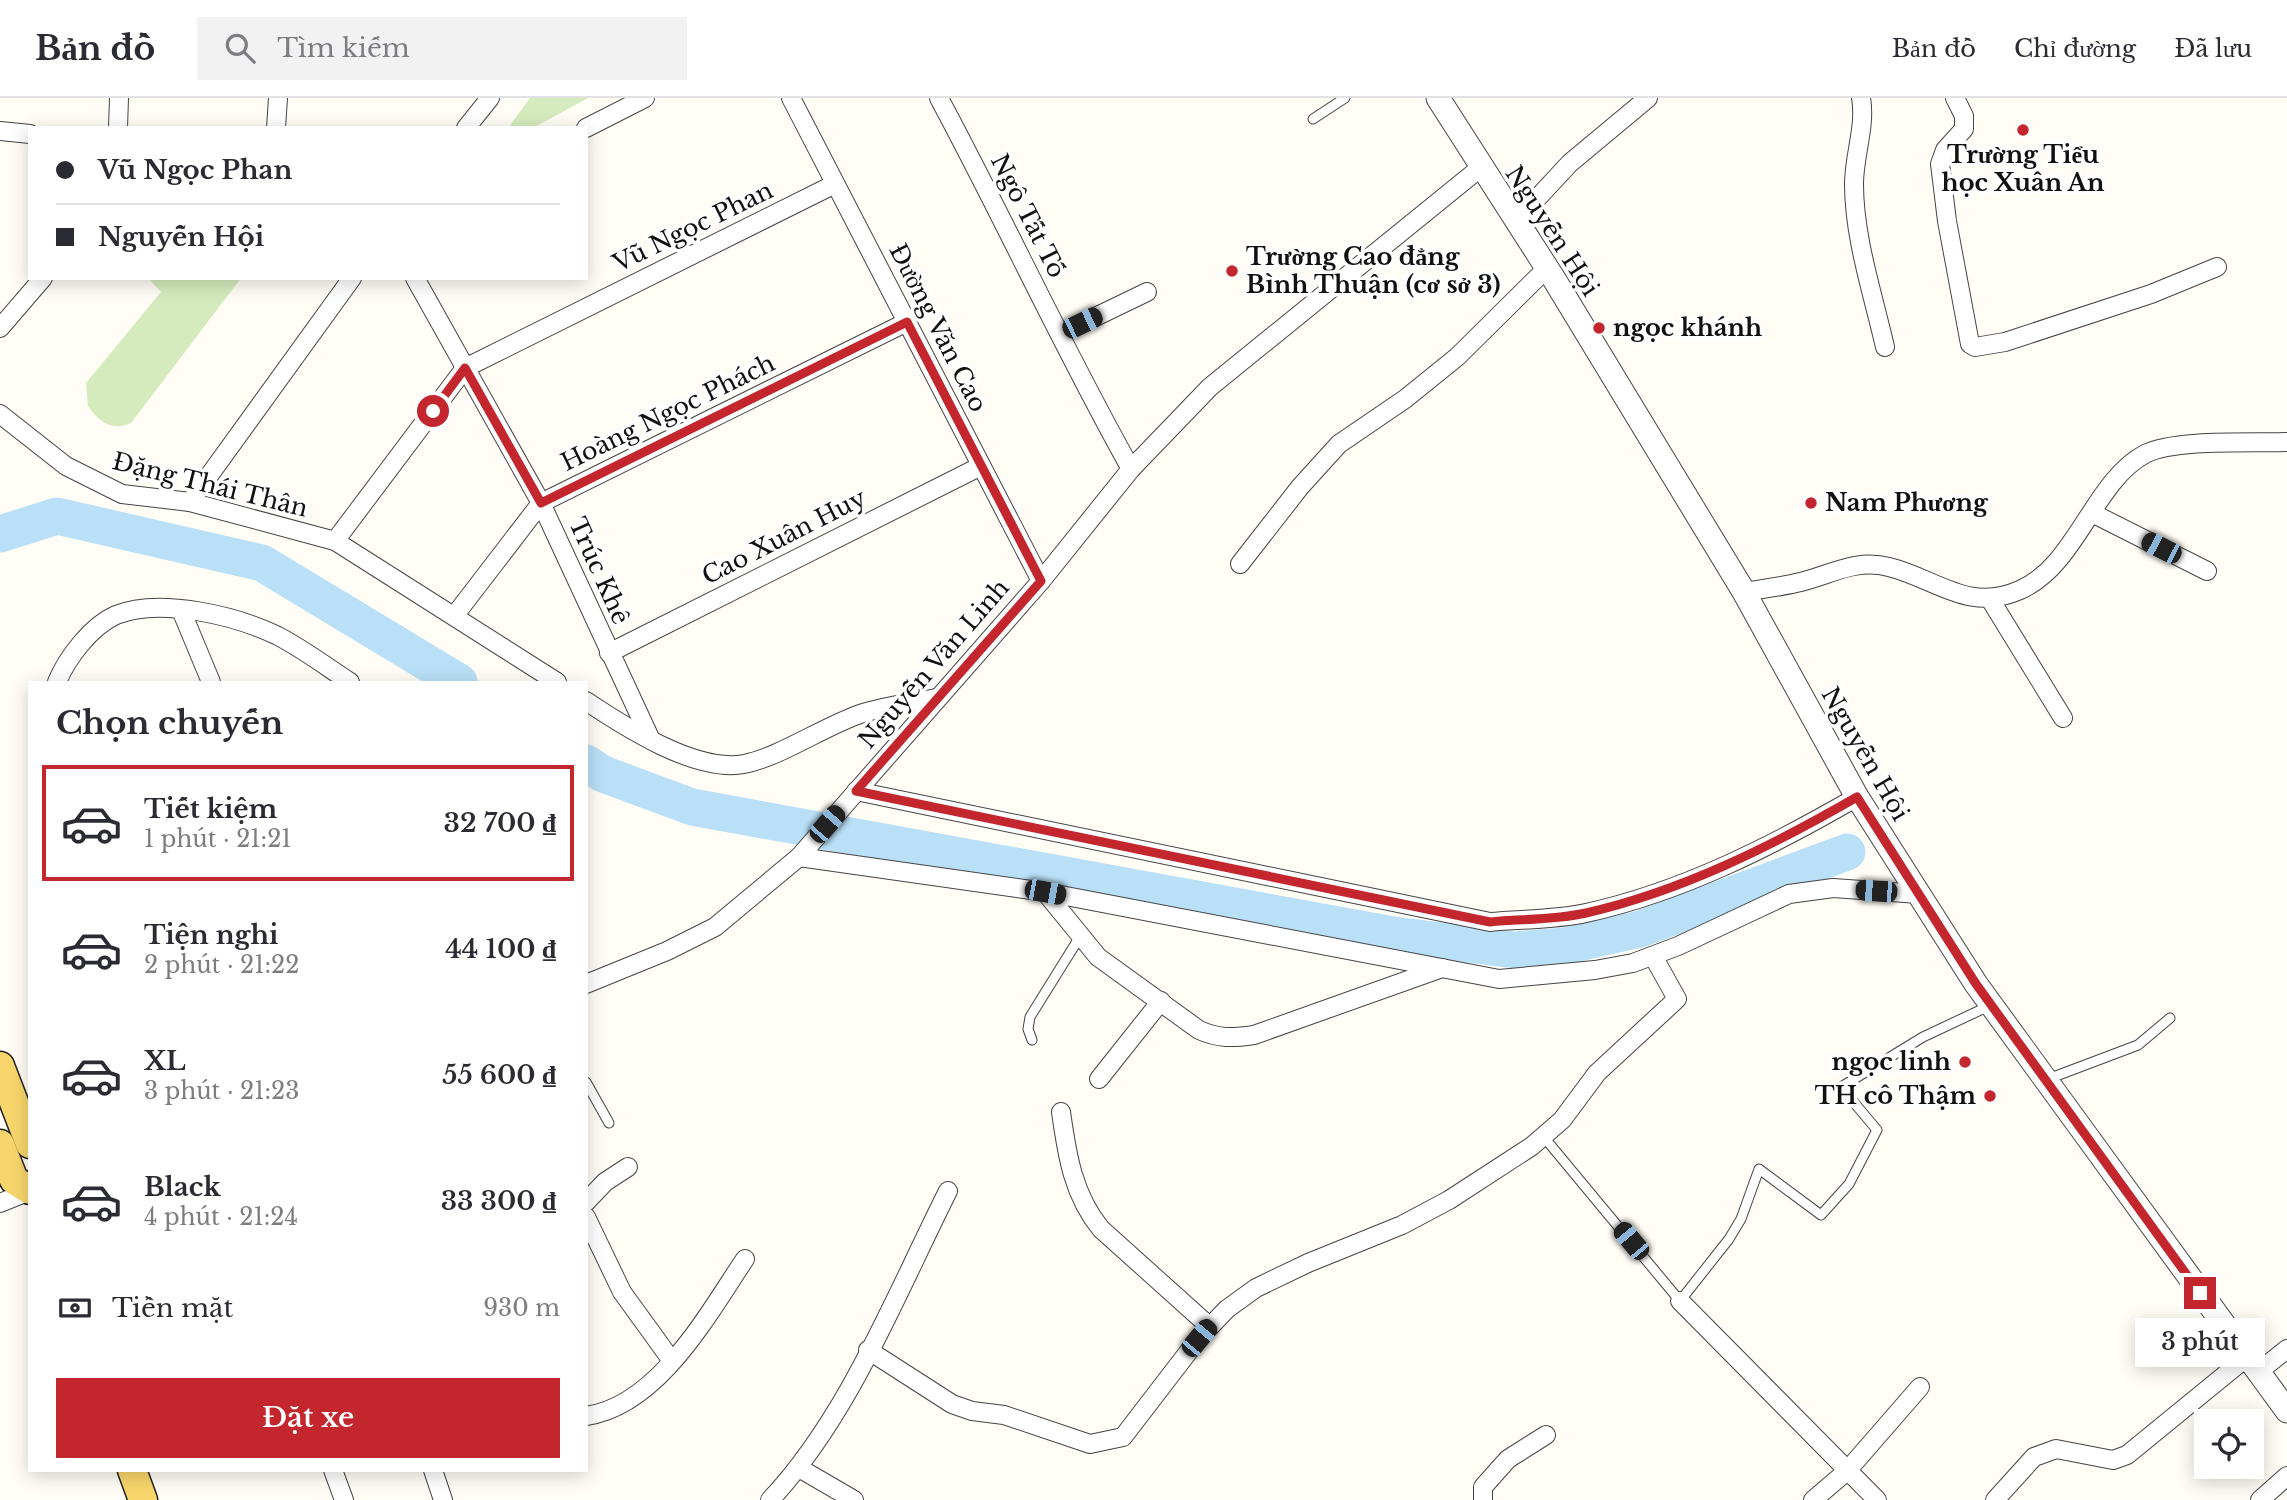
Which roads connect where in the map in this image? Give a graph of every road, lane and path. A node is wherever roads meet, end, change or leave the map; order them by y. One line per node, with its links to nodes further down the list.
1 (119, 98): 13 (street)
2 (278, 98): 14 (street)
3 (490, 98): 15 (street)
4 (645, 98): 16 (street)
5 (791, 98): 20 (street, Đường Văn Cao)
6 (939, 98): 30 (street, Ngô Tất Tố)
7 (1345, 98): 12 (lane)
8 (1438, 98): 19 (street, Nguyễn Hội)
9 (1648, 98): 21 (street)
10 (1860, 98): 31 (street)
11 (1955, 98): 22 (street)
12 (1312, 119)
13 (118, 126)
14 (276, 126)
15 (468, 126)
16 (588, 127)
17 (0, 131): 18 (street)
18 (28, 134)
19 (1480, 168): 21 (street, Nguyễn Hội); 36 (street, Nguyễn Văn Linh)
20 (835, 184): 28 (street, Đường Văn Cao); 32 (street, Vũ Ngọc Phan)
21 (1517, 220): 23 (street, Nguyễn Hội)
22 (2217, 267)
23 (1547, 268): 41 (street); 44 (street, Nguyễn Hội)
24 (41, 280): 29 (street)
25 (351, 280): 37 (street)
26 (416, 280): 32 (street, Trúc Khê)
27 (1147, 292): 30 (street)
28 (907, 322): 35 (street, Đường Văn Cao); 38 (street, Hoàng Ngọc Phách)
29 (0, 328)
30 (1060, 334): 36 (street, Ngô Tất Tố)
31 (1885, 347)
32 (465, 368): 38 (street, Trúc Khê); 40 (street, Vũ Ngọc Phan)
33 (0, 414): 37 (street, Đặng Thái Thân)
34 (2287, 442): 39 (street)
35 (981, 466): 43 (street, Đường Văn Cao); 48 (street, Cao Xuân Huy)
36 (1131, 469): 43 (street, Nguyễn Văn Linh)
37 (190, 502): 40 (street, Đặng Thái Thân)
38 (541, 503): 47 (street, Hoàng Ngọc Phách); 48 (street, Trúc Khê)
39 (2092, 513): 42 (street); 45 (street)
40 (335, 541): 47 (street, Đặng Thái Thân)
41 (1240, 564)
42 (2207, 571)
43 (1041, 581): 53 (street, Nguyễn Văn Linh)
44 (1744, 592): 45 (street); 58 (street, Nguyễn Hội)
45 (1990, 599): 55 (street)
46 (181, 610): 49 (street); 50 (street); 51 (street)
47 (455, 615): 52 (street, Đặng Thái Thân)
48 (609, 653): 56 (street, Trúc Khê)
49 (58, 681)
50 (211, 681)
51 (348, 681)
52 (555, 681)
53 (936, 698): 56 (street); 57 (street, Nguyễn Văn Linh)
54 (588, 702): 56 (street)
55 (2063, 718)
56 (651, 740)
57 (856, 791): 58 (street); 59 (street, Nguyễn Văn Linh)
58 (1857, 797): 61 (street, Nguyễn Hội)
59 (799, 857): 60 (street); 65 (street)
60 (1045, 892): 62 (street); 64 (street)
61 (1919, 894): 63 (street); 67 (street, Nguyễn Hội)
62 (1082, 933): 66 (street); 69 (lane)
63 (1653, 956): 64 (street); 76 (street)
64 (1443, 968): 66 (street)
65 (588, 983)
66 (1161, 1001): 71 (street)
67 (1991, 1006): 72 (street, Nguyễn Hội); 87 (lane)
68 (2170, 1018): 72 (lane)
69 (1032, 1040)
70 (0, 1066): 77 (main road)
71 (1100, 1079)
72 (2046, 1080): 92 (street, Nguyễn Hội)
73 (588, 1086): 75 (lane)
74 (1061, 1112): 88 (street)
75 (609, 1123)
76 (1543, 1136): 87 (lane); 88 (street)
77 (28, 1139)
78 (0, 1144): 80 (main road)
79 (628, 1167): 83 (street)
80 (28, 1189)
81 (28, 1191): 84 (street)
82 (948, 1191): 90 (street)
83 (588, 1200)
84 (0, 1203)
85 (588, 1221): 91 (street)
86 (745, 1259): 91 (street)
87 (1680, 1300): 98 (street)
88 (1209, 1326): 90 (street)
89 (2287, 1349): 92 (street)
90 (868, 1350): 97 (street)
91 (672, 1361): 95 (street)
92 (2253, 1365): 94 (street, Nguyễn Hội); 111 (street)
93 (1920, 1387): 98 (street)
94 (2287, 1410)
95 (588, 1415)
96 (1546, 1434): 108 (street)
97 (799, 1468): 106 (street); 107 (street)
98 (1847, 1471): 109 (street); 110 (street)
99 (133, 1472): 103 (main road)
100 (334, 1472): 104 (street)
101 (434, 1472): 105 (street)
102 (2287, 1476): 112 (street)
103 (143, 1500)
104 (344, 1500)
105 (443, 1500)
106 (770, 1500)
107 (855, 1500)
108 (1483, 1500)
109 (1813, 1500)
110 (1877, 1500)
111 (1995, 1500)
112 (2260, 1500)

